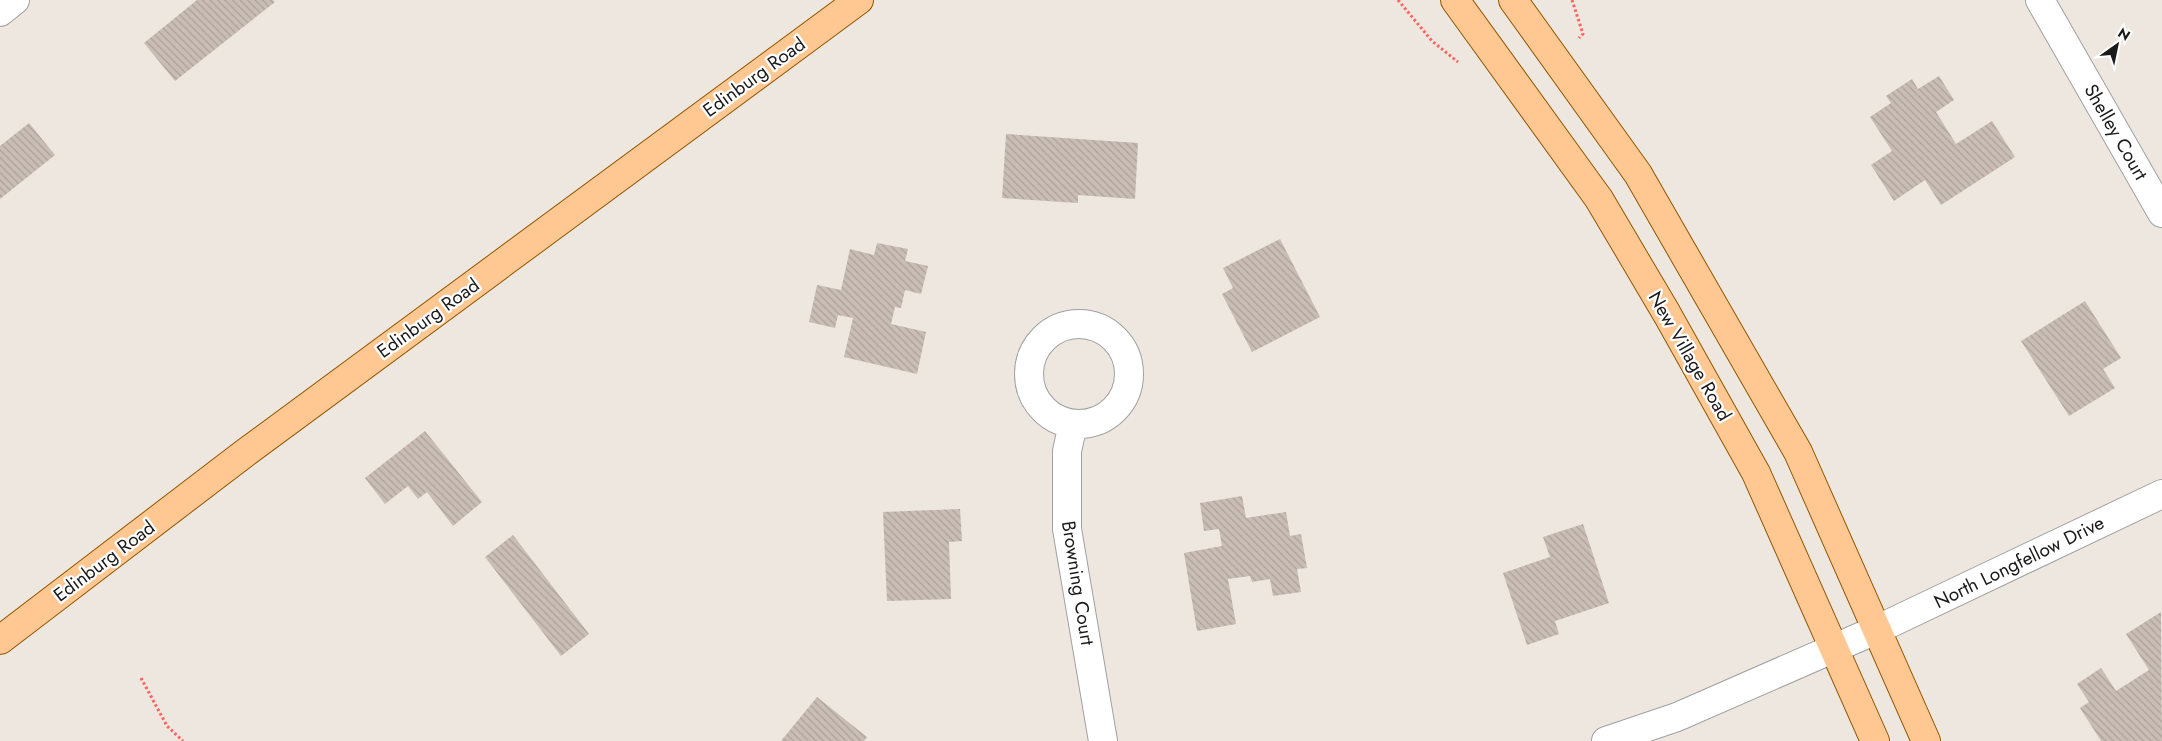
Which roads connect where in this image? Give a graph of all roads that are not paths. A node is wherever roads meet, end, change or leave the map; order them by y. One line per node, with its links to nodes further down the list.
1 (15, 0): 6 (street)
2 (859, 0): 11 (main road, Edinburg Road)
3 (1454, 0): 12 (main road, New Village Road)
4 (1513, 0): 10 (main road)
5 (2040, 0): 7 (street, Shelley Court)
6 (0, 12)
7 (2162, 213)
8 (1073, 424): 13 (street, Browning Court)
9 (2162, 494): 10 (street, North Longfellow Drive)
10 (1876, 630): 12 (street, North Longfellow Drive); 16 (main road)
11 (0, 640)
12 (1834, 648): 14 (street, North Longfellow Drive); 15 (main road, New Village Road)
13 (1104, 741)
14 (1606, 741)
15 (1875, 741)
16 (1926, 741)

